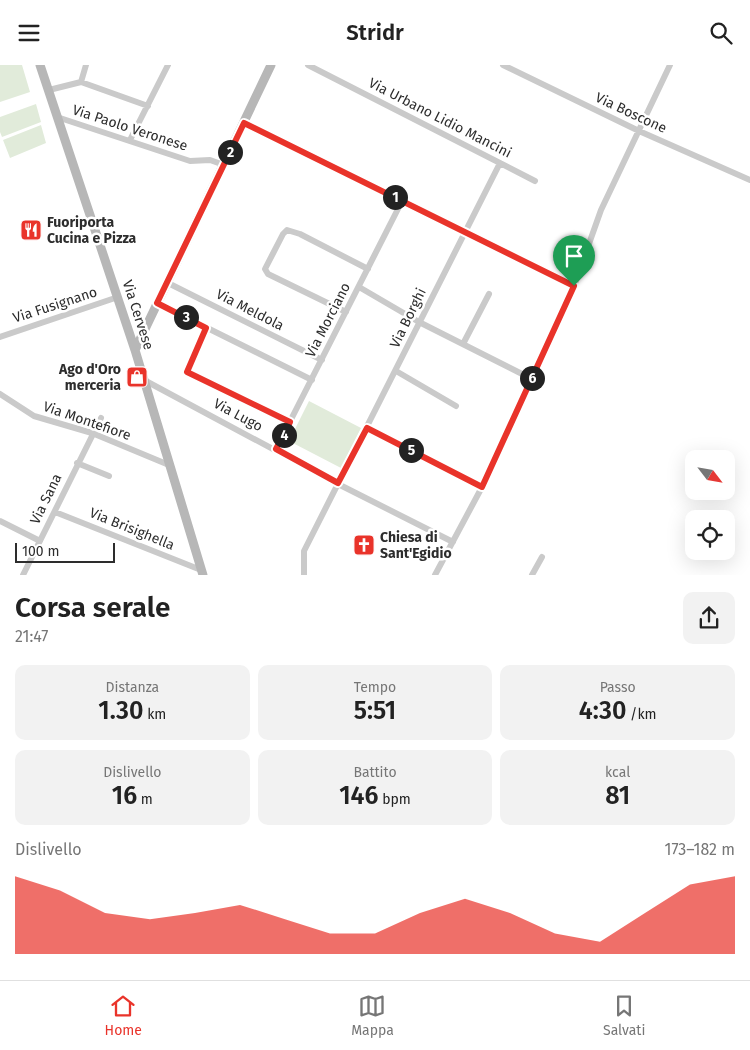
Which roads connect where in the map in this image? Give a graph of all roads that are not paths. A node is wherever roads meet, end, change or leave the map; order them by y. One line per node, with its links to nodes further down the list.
1 (40, 65): 9 (main road, Via Cervese)
2 (86, 65): 8 (street)
3 (168, 65): 10 (street)
4 (308, 65): 15 (street, Via Urbano Lidio Mancini)
5 (503, 65): 13 (street, Via Boscone)
6 (670, 65): 13 (street)
7 (268, 66): 12 (main road)
8 (81, 82): 9 (street); 10 (street)
9 (48, 90): 11 (main road, Via Cervese)
10 (148, 106): 14 (street)
11 (57, 117): 14 (street, Via Paolo Veronese); 26 (main road, Via Cervese)
12 (244, 123): 16 (main road); 19 (street)
13 (639, 131): 17 (street, Via Boscone); 23 (street)
14 (130, 140): 16 (street, Via Paolo Veronese)
15 (500, 163): 18 (street, Via Urbano Lidio Mancini); 20 (street, Via Borghi)
16 (224, 165): 22 (main road)
17 (750, 180)
18 (535, 181)
19 (402, 201): 20 (street); 21 (street, Via Morciano)
20 (466, 231): 23 (street); 29 (street, Via Borghi)
21 (368, 269): 24 (street, Via Morciano); 28 (street)
22 (168, 283): 27 (main road); 34 (street, Via Meldola)
23 (574, 286): 36 (street)
24 (359, 287): 28 (street, Via Morciano); 29 (street)
25 (489, 294): 32 (street)
26 (118, 297): 31 (street, Via Fusignano); 33 (main road, Via Cervese)
27 (157, 303): 30 (street); 33 (main road)
28 (346, 312): 34 (street, Via Morciano)
29 (420, 322): 32 (street); 35 (street, Via Borghi)
30 (206, 328): 38 (street); 42 (street)
31 (0, 337)
32 (463, 344): 36 (street)
33 (136, 350): 37 (main road, Via Cervese)
34 (322, 361): 38 (street, Via Morciano)
35 (396, 371): 40 (street); 43 (street, Via Borghi)
36 (532, 379): 50 (street)
37 (144, 380): 45 (street, Via Lugo); 47 (main road, Via Cervese)
38 (312, 380): 42 (street, Via Morciano)
39 (0, 394): 44 (street, Via Montefiore)
40 (456, 406)
41 (100, 418): 44 (street, Via Sana)
42 (290, 422): 45 (street, Via Morciano)
43 (367, 428): 49 (street, Via Borghi); 50 (street)
44 (92, 433): 46 (street, Via Sana); 47 (street, Via Montefiore)
45 (276, 449): 49 (street, Via Lugo)
46 (77, 463): 48 (street); 51 (street, Via Sana)
47 (169, 465): 56 (main road, Via Cervese)
48 (109, 477)
49 (338, 483): 54 (street, Via Lugo); 58 (street, Via Borghi)
50 (482, 487): 54 (street)
51 (55, 512): 53 (street, Via Sana); 56 (street, Via Brisighella)
52 (0, 521): 53 (street)
53 (40, 541): 57 (street, Via Sana)
54 (453, 542): 59 (street)
55 (542, 557): 60 (street)
56 (202, 573)
57 (23, 575)
58 (304, 575)
59 (435, 575)
60 (532, 575)

